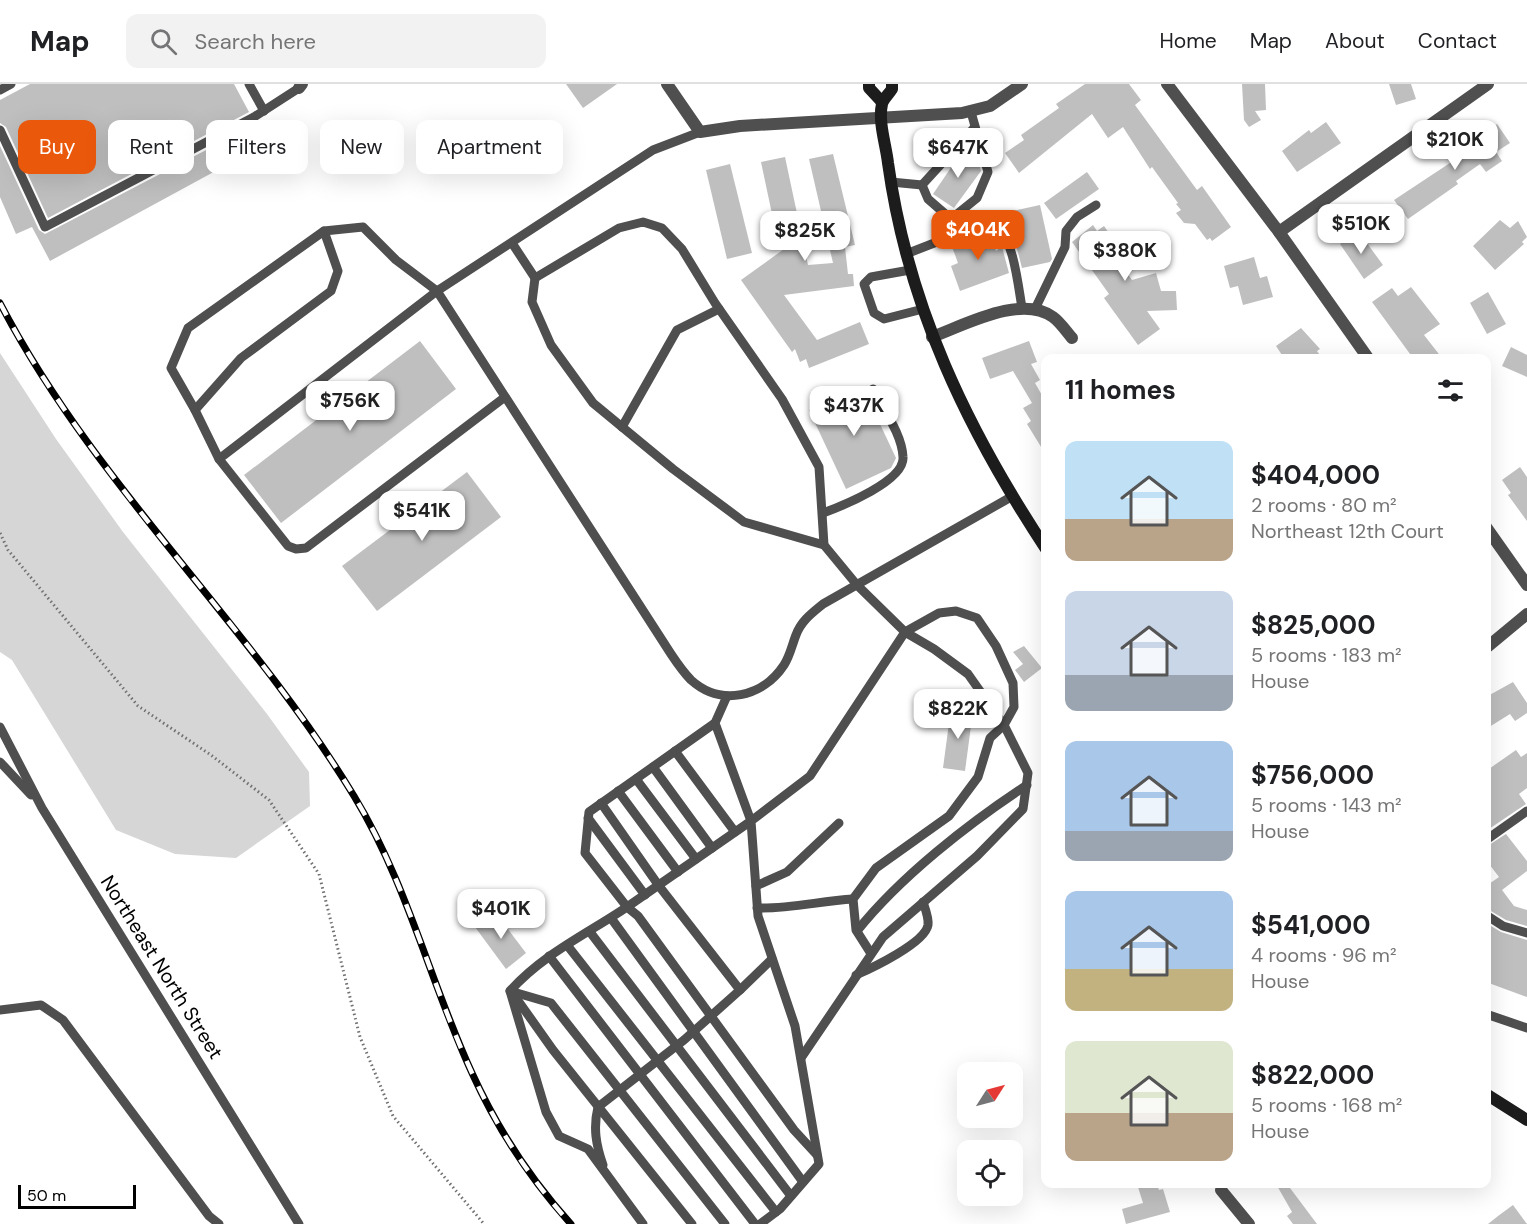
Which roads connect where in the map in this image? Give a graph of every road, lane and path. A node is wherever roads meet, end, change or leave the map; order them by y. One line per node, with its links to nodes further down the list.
1 (11, 84): 10 (lane)
2 (249, 84): 12 (lane)
3 (667, 84): 17 (street)
4 (869, 84): 11 (main road)
5 (892, 84): 11 (main road)
6 (1022, 84): 13 (street)
7 (1167, 84): 22 (street)
8 (1488, 84): 22 (street)
9 (300, 86): 12 (lane)
10 (0, 90)
11 (882, 102): 14 (main road)
12 (264, 111): 16 (lane)
13 (970, 112): 14 (street); 15 (lane)
14 (882, 119): 17 (street); 18 (main road)
15 (974, 128): 19 (lane); 19 (lane)
16 (0, 130)
17 (700, 132): 23 (lane)
18 (891, 182): 19 (lane); 24 (main road)
19 (922, 185)
20 (1096, 205): 30 (lane)
21 (324, 231): 27 (lane); 36 (lane); 36 (lane)
22 (1279, 232): 33 (street)
23 (512, 243): 26 (lane); 27 (lane)
24 (906, 254): 25 (main road); 30 (lane)
25 (910, 270): 29 (main road); 29 (lane)
26 (535, 278): 28 (lane); 37 (lane)
27 (437, 291): 35 (lane); 38 (lane)
28 (719, 309): 37 (lane); 40 (lane)
29 (923, 309): 31 (main road)
30 (1029, 309): 31 (street); 32 (street)
31 (932, 338): 39 (main road)
32 (1072, 338)
33 (1365, 354)
34 (873, 389): 40 (lane)
35 (505, 397): 38 (lane); 50 (lane)
36 (195, 410): 38 (lane)
37 (622, 427): 44 (lane)
38 (219, 459)
39 (1011, 496): 43 (main road); 45 (lane)
40 (823, 513): 44 (lane)
41 (0, 533): 111 (path)
42 (1491, 534): 46 (street)
43 (1041, 541)
44 (824, 545): 45 (lane)
45 (857, 585): 48 (lane); 50 (lane)
46 (1527, 585)
47 (1527, 614): 49 (street)
48 (905, 632): 52 (lane); 52 (lane); 64 (lane)
49 (1491, 644)
50 (727, 696): 51 (lane)
51 (715, 723): 54 (lane); 64 (lane)
52 (1004, 725): 58 (lane); 74 (lane)
53 (0, 728): 61 (lane, Northeast North Street)
54 (675, 751): 56 (lane); 66 (lane)
55 (0, 762): 61 (lane)
56 (652, 767): 57 (lane); 68 (lane)
57 (636, 779): 59 (lane); 69 (lane)
58 (1027, 785): 75 (lane); 80 (lane)
59 (618, 791): 60 (lane); 70 (lane)
60 (601, 803): 63 (lane); 71 (lane)
61 (42, 808): 110 (lane, Northeast North Street)
62 (1527, 811): 67 (lane)
63 (588, 818): 73 (lane); 76 (lane)
64 (751, 821): 66 (lane); 72 (lane)
65 (839, 823): 72 (lane)
66 (735, 832): 68 (lane)
67 (1491, 836)
68 (712, 848): 69 (lane)
69 (696, 859): 70 (lane)
70 (678, 872): 71 (lane)
71 (658, 886): 73 (lane); 88 (lane)
72 (756, 886): 77 (lane)
73 (645, 895): 76 (lane)
74 (853, 899): 77 (lane); 80 (lane)
75 (923, 902): 84 (lane); 87 (lane)
76 (627, 908): 78 (lane); 91 (lane)
77 (757, 908): 86 (lane)
78 (611, 918): 81 (lane); 94 (lane)
79 (1491, 918): 82 (lane)
80 (857, 931): 84 (lane)
81 (590, 932): 83 (lane); 95 (lane)
82 (1527, 933)
83 (567, 945): 85 (lane); 97 (lane)
84 (870, 952): 87 (lane)
85 (549, 956): 89 (lane); 98 (lane)
86 (772, 959): 88 (lane); 96 (lane)
87 (856, 975): 96 (lane)
88 (740, 990): 91 (lane)
89 (510, 991): 99 (lane); 101 (lane); 104 (lane)
90 (0, 1010): 109 (lane)
91 (711, 1016): 94 (lane); 103 (lane)
92 (1491, 1016): 93 (lane)
93 (1527, 1028)
94 (693, 1031): 95 (lane); 105 (lane)
95 (676, 1046): 97 (lane); 107 (lane)
96 (801, 1058): 103 (lane)
97 (658, 1060): 98 (lane); 108 (lane)
98 (640, 1074): 99 (lane); 115 (lane)
99 (620, 1090): 101 (lane); 114 (lane)
100 (1491, 1097): 102 (main road)
101 (598, 1107): 104 (lane); 113 (lane)
102 (1527, 1120)
103 (818, 1156): 105 (lane)
104 (606, 1173): 112 (lane)
105 (803, 1182): 107 (lane)
106 (1221, 1190): 117 (street)
107 (791, 1197): 108 (lane)
108 (776, 1212): 116 (lane)
109 (219, 1224)
110 (299, 1224)
111 (484, 1224)
112 (643, 1224)
113 (692, 1224)
114 (725, 1224)
115 (755, 1224)
116 (760, 1224)
117 (1249, 1224)

